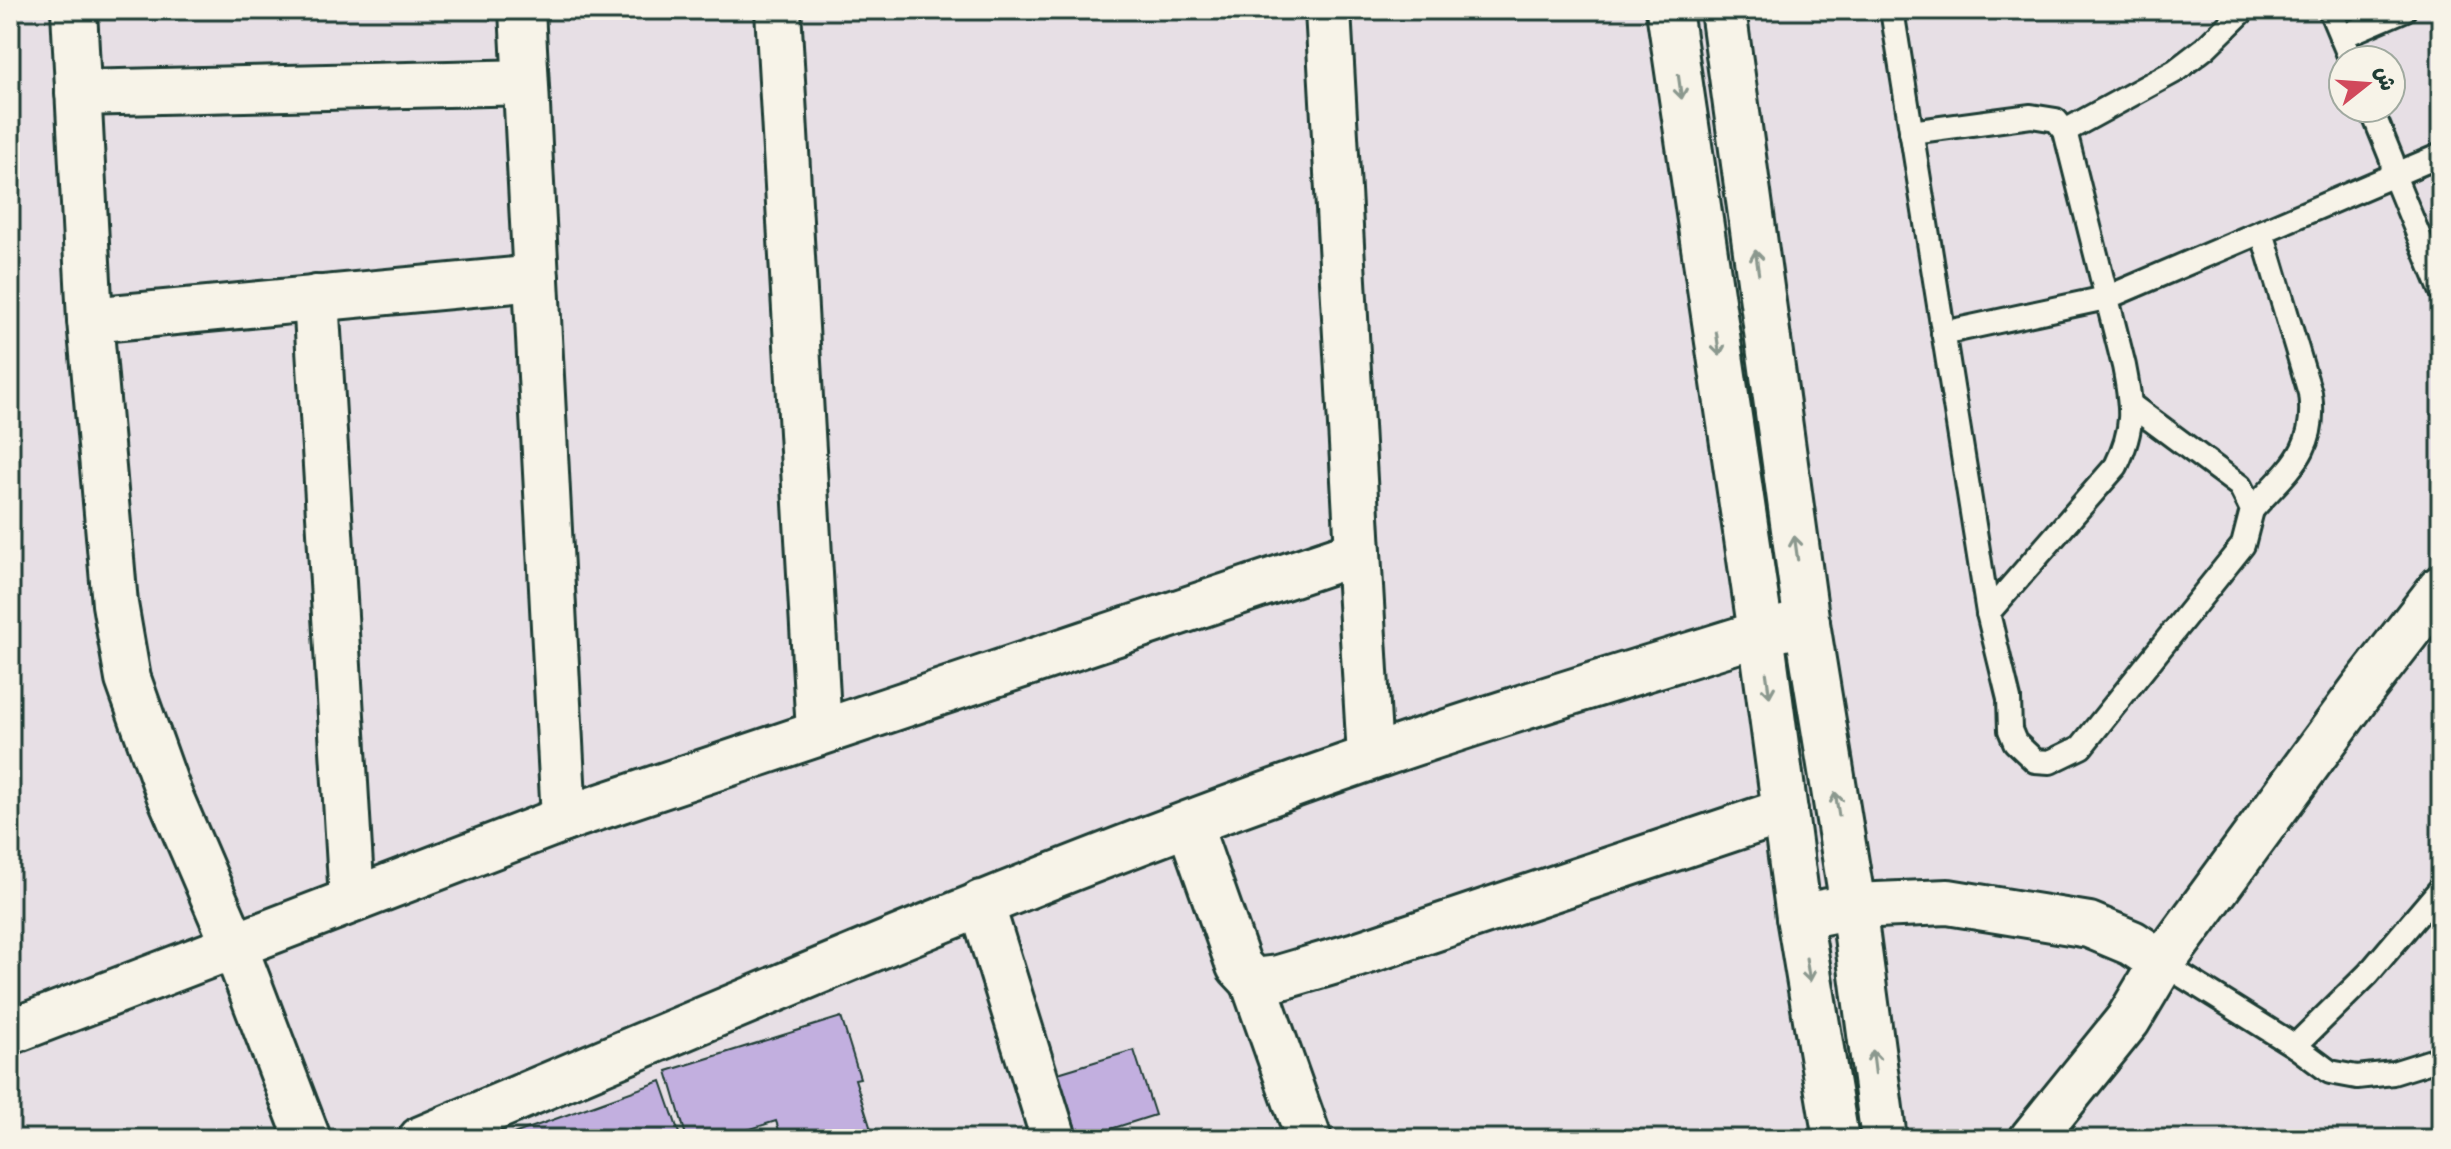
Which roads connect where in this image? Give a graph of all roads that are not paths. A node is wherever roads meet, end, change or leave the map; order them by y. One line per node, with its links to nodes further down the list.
1 (74, 10): 14 (street)
2 (522, 10): 13 (street)
3 (778, 10): 34 (street)
4 (1328, 10): 29 (street)
5 (1669, 10): 33 (street, one-way to 33)
6 (1723, 10): 32 (street, one-way to 6)
7 (1892, 10): 17 (lane)
8 (2244, 10): 16 (lane)
9 (2330, 10): 11 (lane)
10 (2404, 10): 11 (lane)
11 (2341, 37): 12 (lane)
12 (2344, 44)
13 (525, 82): 14 (street); 21 (street)
14 (78, 93): 25 (street)
15 (2377, 124): 19 (lane)
16 (2065, 131): 17 (lane); 24 (lane)
17 (1911, 132): 26 (lane)
18 (2441, 155): 19 (lane)
19 (2393, 173): 20 (lane); 22 (lane)
20 (2262, 232): 24 (lane); 28 (lane)
21 (536, 278): 23 (street); 37 (street)
22 (2441, 290)
23 (316, 298): 25 (street); 40 (street)
24 (2106, 298): 26 (lane); 27 (lane)
25 (90, 320): 44 (street)
26 (1943, 333): 31 (lane)
27 (2131, 405): 28 (lane); 31 (lane)
28 (2252, 510): 31 (lane)
29 (1358, 552): 34 (street); 35 (street)
30 (2441, 588): 45 (street)
31 (1988, 613)
32 (1807, 623): 33 (street); 42 (street, one-way to 32)
33 (1761, 633): 35 (street); 36 (street, one-way to 36)
34 (819, 732): 37 (street)
35 (1370, 757): 38 (street)
36 (1785, 811): 43 (street); 46 (street)
37 (564, 819): 40 (street)
38 (1189, 824): 41 (street); 46 (street)
39 (2441, 888): 48 (lane)
40 (352, 900): 44 (street)
41 (981, 903): 51 (street); 52 (street)
42 (1853, 906): 43 (street); 45 (street); 55 (street, one-way to 42)
43 (1799, 917): 54 (street, one-way to 54)
44 (234, 945): 47 (street); 50 (street)
45 (2162, 963): 48 (lane); 56 (street)
46 (1253, 981): 53 (street)
47 (10, 1032)
48 (2295, 1046): 49 (lane)
49 (2441, 1058)
50 (308, 1139)
51 (421, 1139)
52 (1054, 1139)
53 (1309, 1139)
54 (1836, 1139)
55 (1884, 1139)
56 (2032, 1139)

